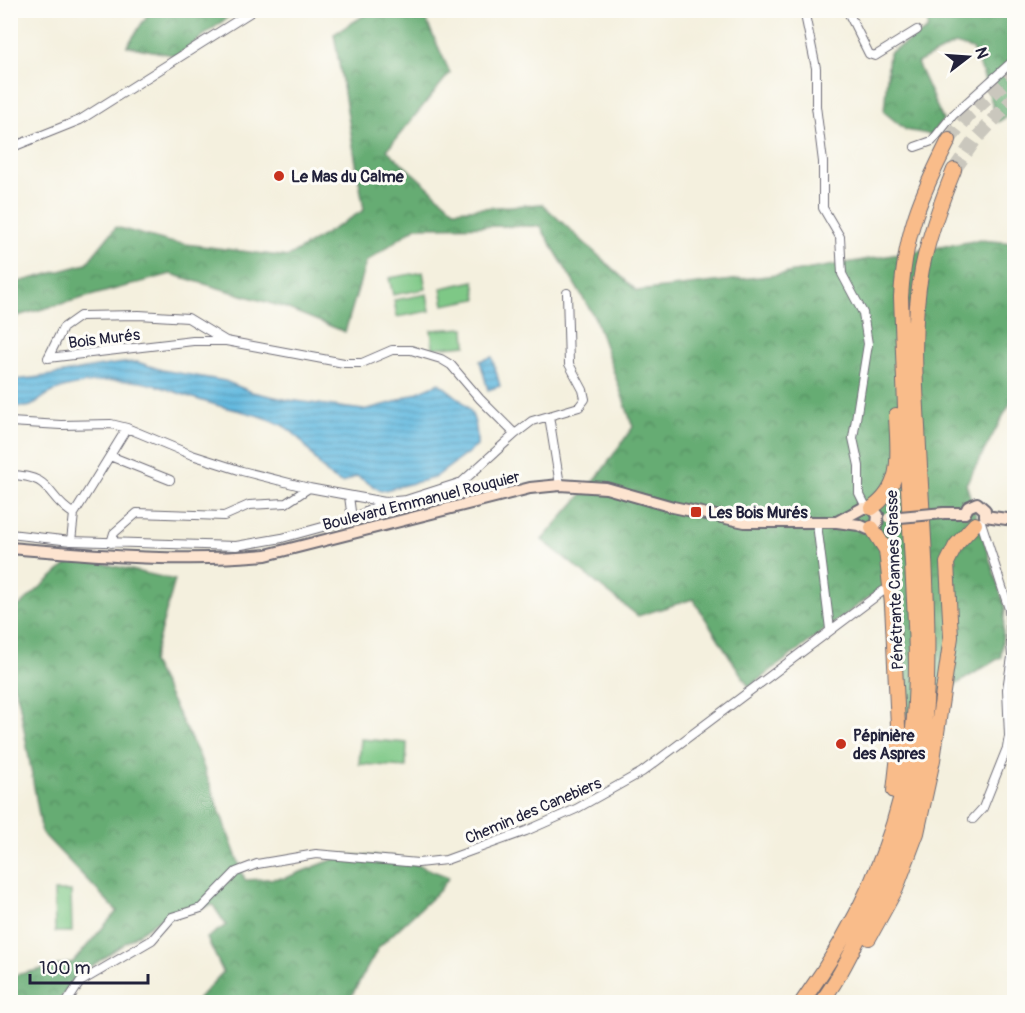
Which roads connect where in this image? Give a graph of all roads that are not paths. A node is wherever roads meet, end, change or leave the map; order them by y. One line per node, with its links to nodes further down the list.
1 (254, 10): 8 (street)
2 (804, 10): 25 (street)
3 (847, 10): 4 (street)
4 (917, 30)
5 (1014, 60): 7 (street)
6 (949, 140): 11 (highway, Pénétrante Cannes Grasse)
7 (915, 147)
8 (10, 148)
9 (954, 170): 38 (highway, Pénétrante Cannes Grasse)
10 (567, 293): 13 (street)
11 (901, 297): 25 (highway); 37 (highway, Pénétrante Cannes Grasse)
12 (226, 341): 12 (street, Bois Murés); 16 (street, Bois Murés)
13 (549, 416): 16 (street); 20 (street)
14 (10, 422): 15 (street)
15 (127, 428): 17 (street); 21 (street)
16 (515, 434): 23 (street)
17 (110, 456): 19 (street); 24 (street)
18 (10, 474): 24 (street)
19 (170, 480)
20 (560, 485): 29 (street, Boulevard Emmanuel Rouquier); 33 (street, Boulevard Emmanuel Rouquier)
21 (309, 488): 22 (street); 32 (street)
22 (349, 496): 23 (street); 26 (street)
23 (385, 502): 26 (street)
24 (74, 514): 31 (street)
25 (871, 517): 27 (street, Boulevard Emmanuel Rouquier, bridge); 29 (street, Boulevard Emmanuel Rouquier); 37 (highway)
26 (352, 519): 32 (street)
27 (977, 519): 28 (street); 36 (street); 38 (highway)
28 (1014, 520)
29 (817, 524): 35 (street)
30 (10, 534): 31 (street)
31 (71, 542): 32 (street)
32 (111, 543)
33 (10, 548)
34 (883, 591): 35 (street, Chemin des Canebiers)
35 (830, 629): 39 (street, Chemin des Canebiers)
36 (973, 819)
37 (884, 852): 40 (highway, Pénétrante Cannes Grasse)
38 (830, 990): 41 (highway, Pénétrante Cannes Grasse)
39 (67, 1002)
40 (802, 1002)
41 (821, 1002)

